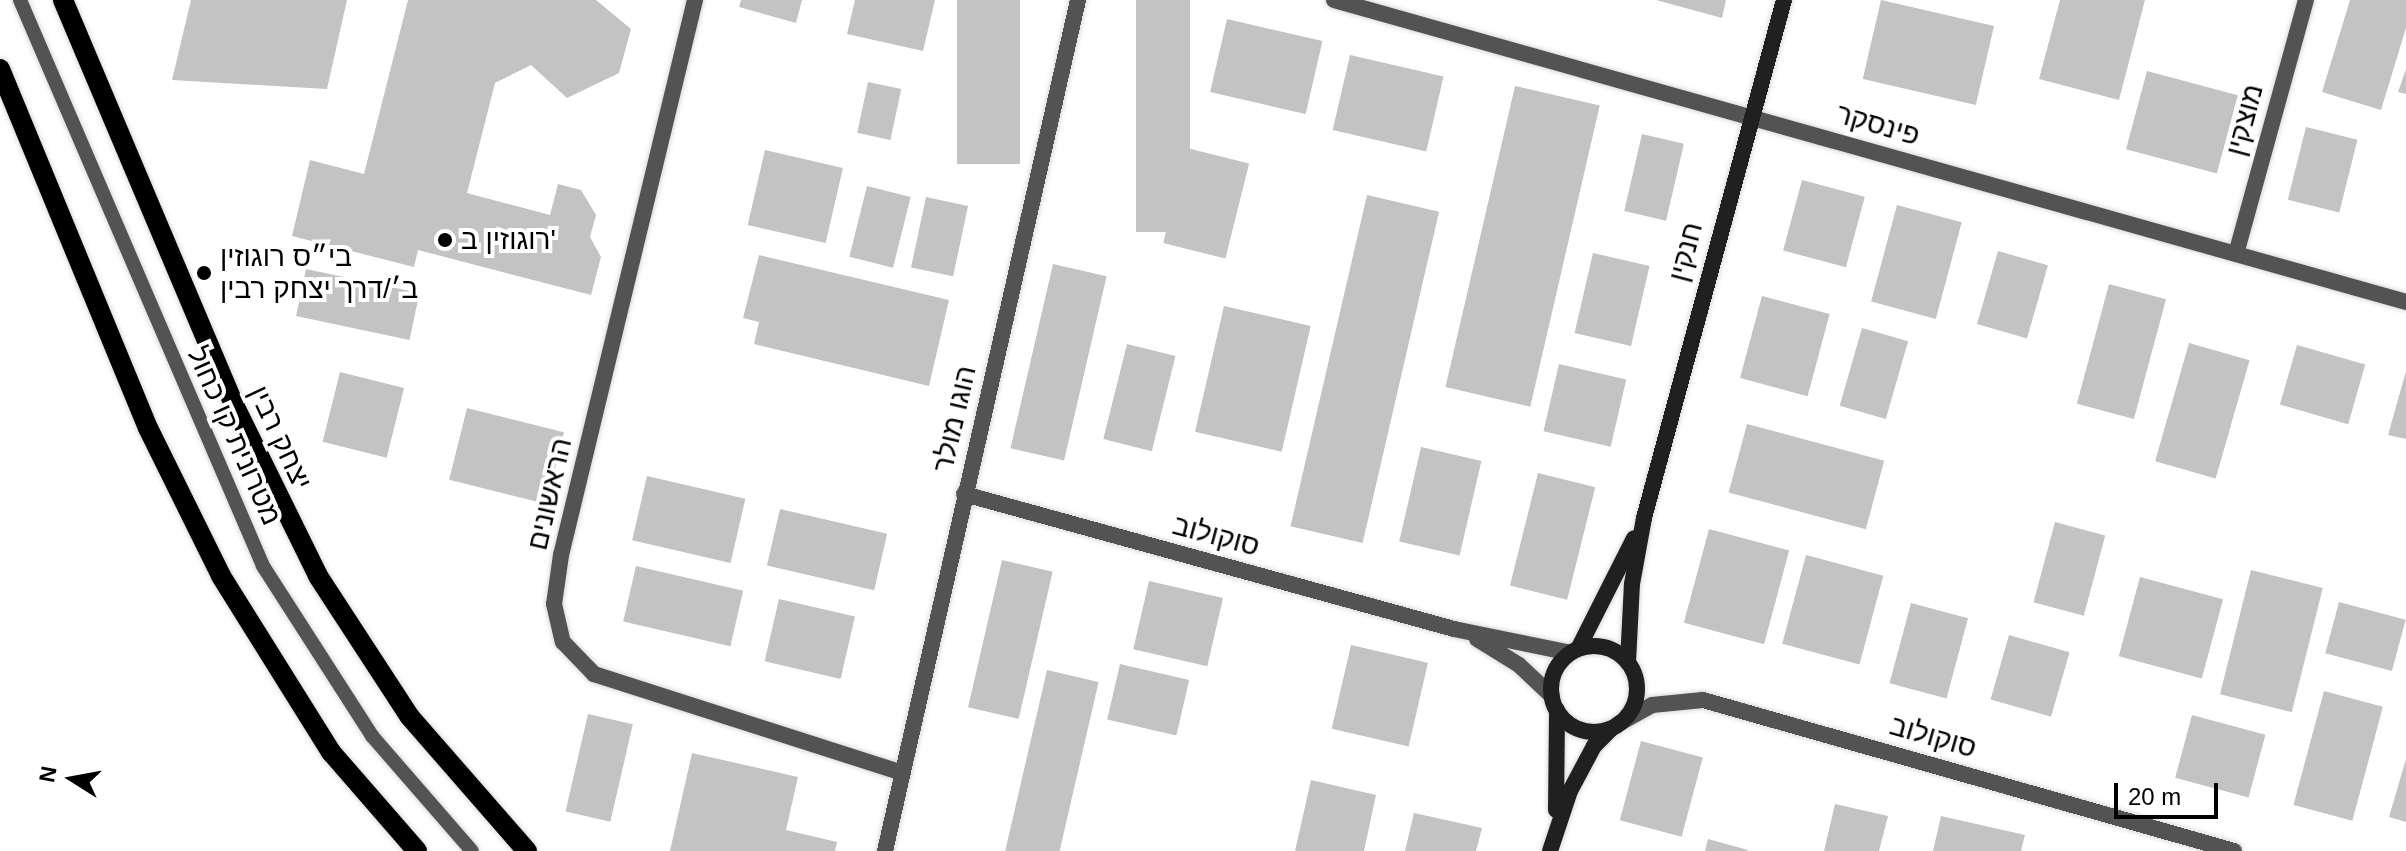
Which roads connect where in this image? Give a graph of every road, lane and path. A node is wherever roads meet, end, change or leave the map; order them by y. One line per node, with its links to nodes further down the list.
1 (20, 0): 22 (lane, מטרונית קו כחול)
2 (63, 0): 23 (main road, יצחק רבין)
3 (695, 0): 19 (street, הראשונים)
4 (1078, 0): 12 (street, הוגו מולר)
5 (1334, 0): 9 (street, פינסקר)
6 (1784, 0): 9 (street, חנקין)
7 (2306, 0): 10 (street, מוצקין)
8 (0, 69): 21 (main road)
9 (1749, 115): 10 (street, פינסקר); 13 (street, חנקין)
10 (2236, 254): 11 (street, פינסקר)
11 (2406, 302)
12 (964, 494): 14 (street, סוקולוב); 19 (street, הוגו מולר)
13 (1644, 518): 15 (street, חנקין); 16 (street, חנקין)
14 (1454, 629): 15 (street, סוקולוב); 17 (street, סוקולוב)
15 (1574, 651): 16 (street); 17 (street)
16 (1628, 662): 18 (street)
17 (1554, 703): 18 (street); 20 (street)
18 (1615, 726): 20 (street); 25 (street, סוקולוב)
19 (903, 773): 24 (street, הוגו מולר)
20 (1552, 844)
21 (417, 851)
22 (472, 851)
23 (527, 851)
24 (885, 851)
25 (2234, 851)

